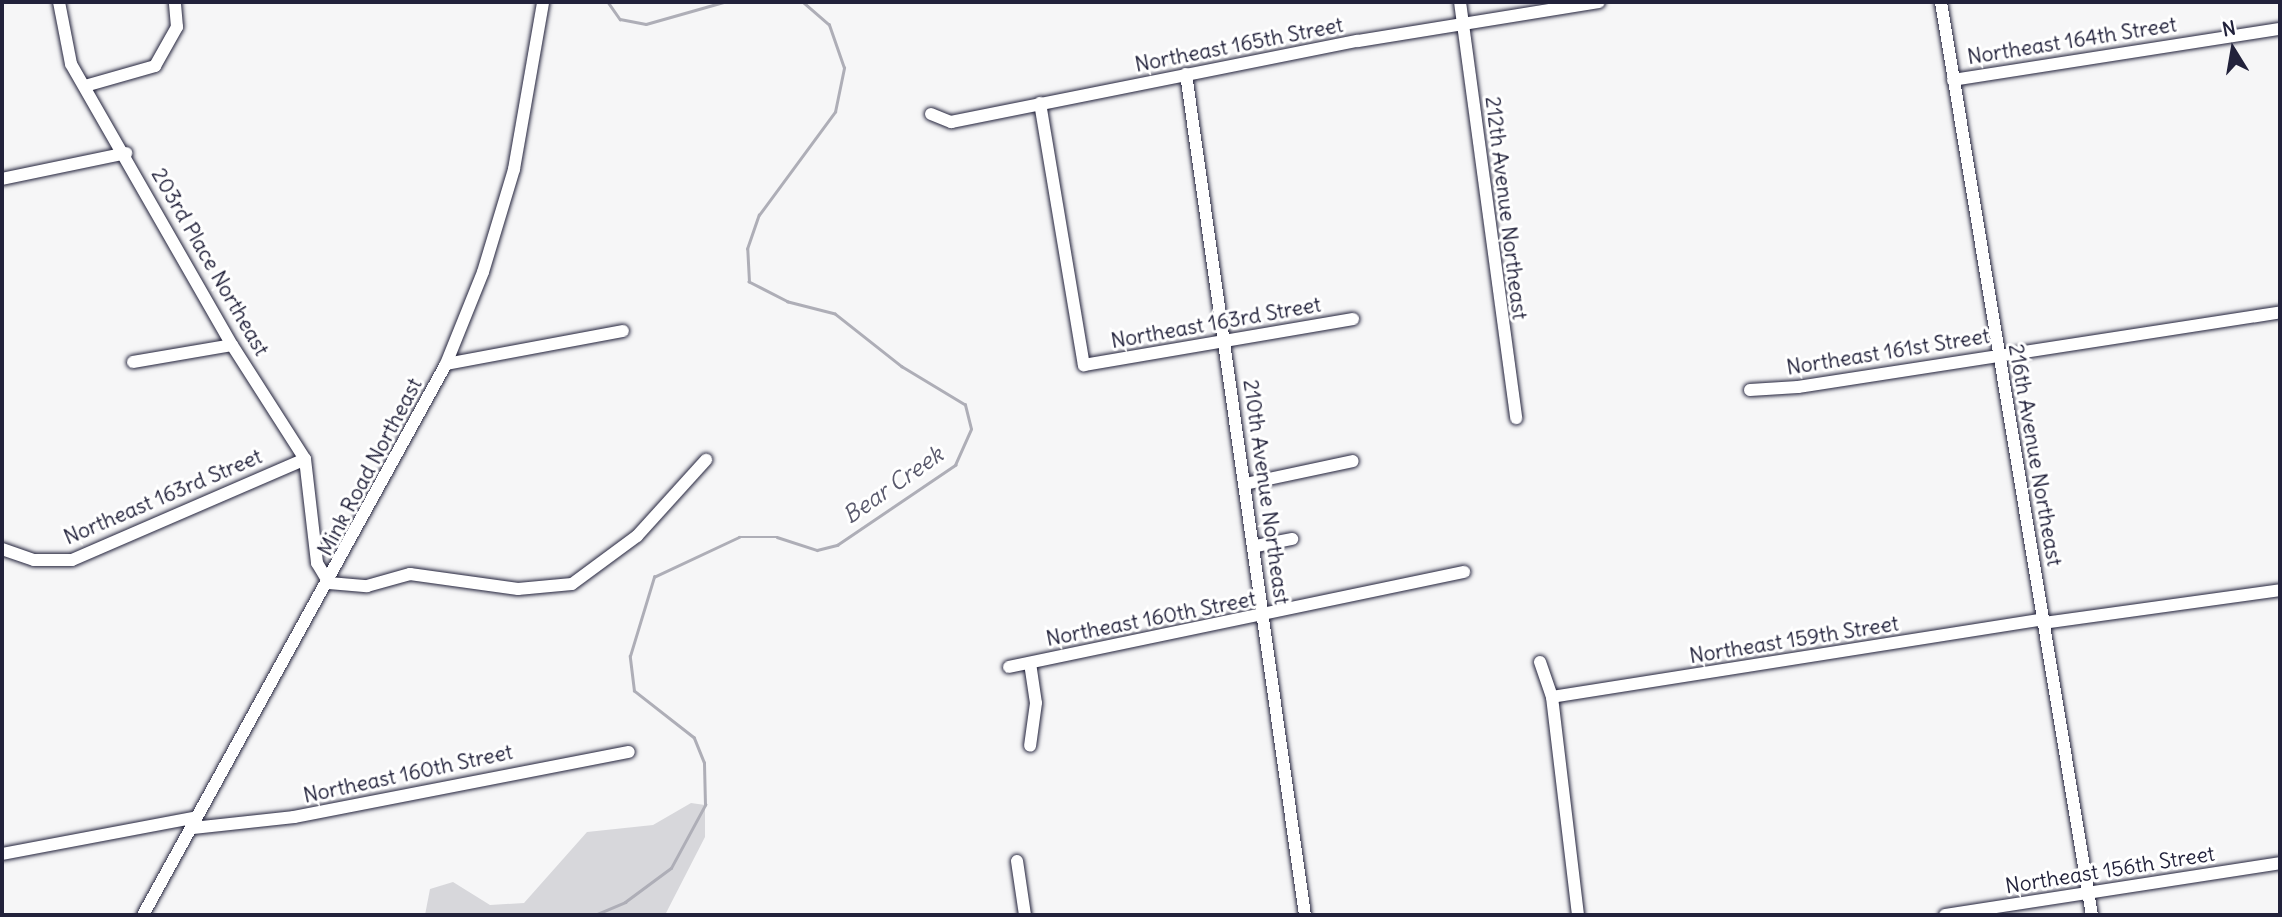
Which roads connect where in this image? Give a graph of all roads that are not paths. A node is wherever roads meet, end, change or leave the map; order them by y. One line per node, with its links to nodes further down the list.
1 (59, 2): 11 (street, 203rd Place Northeast)
2 (175, 2): 11 (street)
3 (543, 2): 23 (street, Mink Road Northeast)
4 (1460, 2): 7 (street, 212th Avenue Northeast)
5 (1599, 2): 7 (street, Northeast 165th Street)
6 (1941, 2): 10 (street, 216th Avenue Northeast)
7 (1464, 23): 9 (street, Northeast 165th Street); 25 (street, 212th Avenue Northeast)
8 (2280, 29): 10 (street, Northeast 164th Street)
9 (1185, 74): 12 (street, Northeast 165th Street); 19 (street, 210th Avenue Northeast)
10 (1954, 80): 21 (street, 216th Avenue Northeast)
11 (85, 86): 14 (street, 203rd Place Northeast)
12 (1040, 103): 13 (street, Northeast 165th Street); 19 (street, Northeast 163rd Street)
13 (931, 114)
14 (126, 153): 15 (street); 20 (street, 203rd Place Northeast)
15 (2, 179)
16 (2280, 312): 21 (street, Northeast 161st Street)
17 (1353, 319): 19 (street, Northeast 163rd Street)
18 (623, 331): 23 (street)
19 (1225, 340): 29 (street, 210th Avenue Northeast)
20 (232, 345): 22 (street); 26 (street, 203rd Place Northeast)
21 (1999, 355): 24 (street, Northeast 161st Street); 37 (street, 216th Avenue Northeast)
22 (133, 362)
23 (446, 364): 34 (street, Mink Road Northeast)
24 (1750, 390)
25 (1516, 418)
26 (305, 459): 32 (street, Northeast 163rd Street); 34 (street, 203rd Place Northeast)
27 (706, 460): 34 (street)
28 (1353, 461): 29 (street)
29 (1245, 484): 31 (street, 210th Avenue Northeast)
30 (1292, 539): 31 (street)
31 (1256, 546): 36 (street, 210th Avenue Northeast)
32 (2, 549)
33 (1464, 572): 36 (street, Northeast 160th Street)
34 (329, 583): 44 (street, Mink Road Northeast)
35 (2280, 590): 37 (street, Northeast 159th Street)
36 (1264, 617): 39 (street, Northeast 160th Street); 51 (street, 210th Avenue Northeast)
37 (2043, 621): 41 (street, Northeast 159th Street); 48 (street, 216th Avenue Northeast)
38 (1540, 662): 41 (street)
39 (1030, 663): 40 (street, Northeast 160th Street); 42 (street)
40 (1009, 667)
41 (1552, 697): 52 (street)
42 (1030, 746)
43 (629, 752): 44 (street, Northeast 160th Street)
44 (195, 822): 45 (street, Northeast 160th Street); 49 (street, Mink Road Northeast)
45 (2, 854)
46 (1017, 861): 50 (street)
47 (2280, 863): 48 (street, Northeast 156th Street)
48 (2089, 893): 53 (street, Northeast 156th Street); 54 (street, 216th Avenue Northeast)
49 (143, 915)
50 (1025, 915)
51 (1305, 915)
52 (1578, 915)
53 (1945, 915)
54 (2092, 915)

